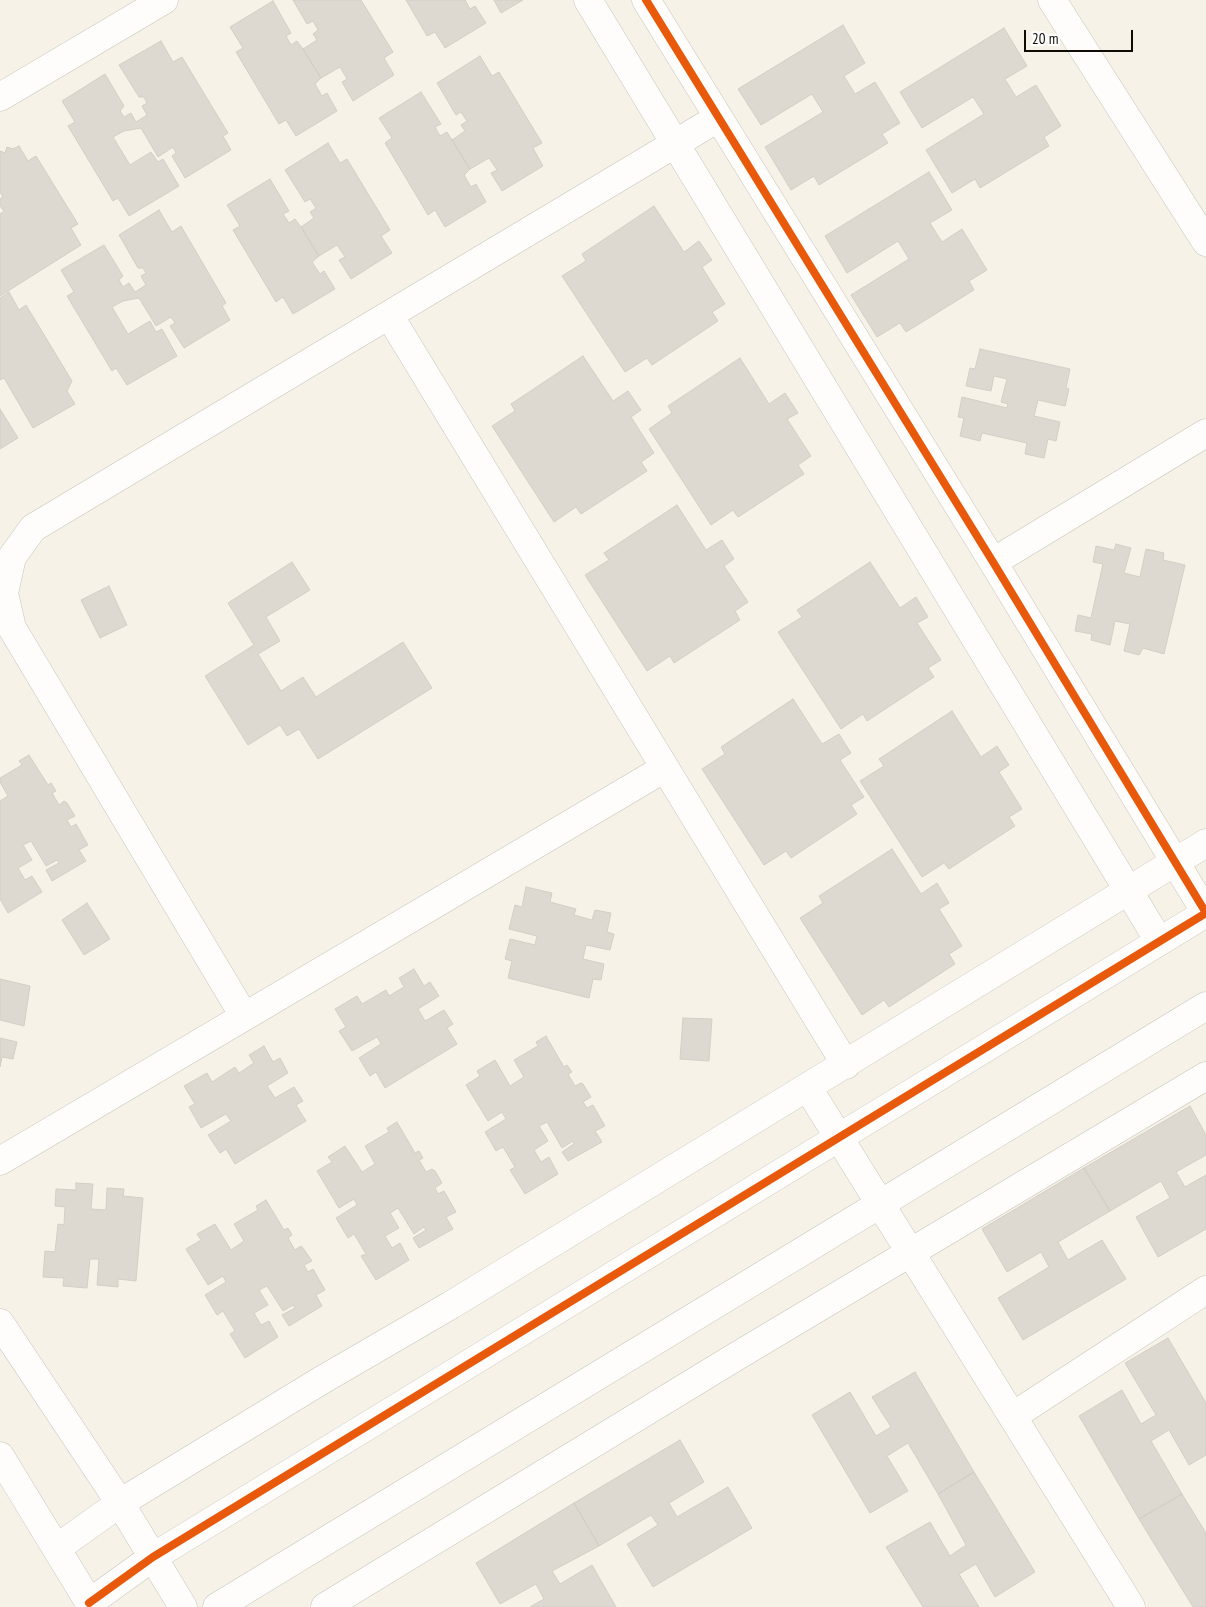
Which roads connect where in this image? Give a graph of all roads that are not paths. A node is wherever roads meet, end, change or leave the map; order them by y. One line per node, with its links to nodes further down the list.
1 (164, 0): 5 (street)
2 (588, 0): 7 (street)
3 (646, 0): 6 (street)
4 (1052, 0): 8 (street)
5 (0, 98)
6 (718, 118): 7 (street); 11 (street)
7 (674, 144): 9 (street); 15 (street)
8 (1206, 242)
9 (389, 315): 12 (street); 19 (street)
10 (1206, 433): 11 (street)
11 (993, 562): 14 (street)
12 (665, 768): 19 (street); 20 (street)
13 (1206, 844): 14 (street)
14 (1176, 862): 15 (street); 16 (street)
15 (1128, 891): 17 (street); 20 (street)
16 (1206, 912): 17 (street)
17 (1158, 941): 23 (street)
18 (1206, 1006): 25 (street)
19 (244, 1016): 24 (street)
20 (846, 1065): 22 (street)
21 (1206, 1076): 26 (street)
22 (808, 1088): 23 (street); 31 (street)
23 (839, 1137): 25 (street); 33 (street)
24 (0, 1161)
25 (882, 1205): 26 (street); 36 (street)
26 (911, 1252): 29 (street); 37 (street)
27 (1204, 1296): 29 (street)
28 (0, 1322): 31 (street)
29 (1013, 1416): 38 (street)
30 (0, 1456): 32 (street)
31 (120, 1503): 32 (street); 33 (street)
32 (57, 1548): 34 (street)
33 (153, 1557): 34 (street); 35 (street)
34 (91, 1605)
35 (183, 1607)
36 (217, 1607)
37 (325, 1607)
38 (1131, 1607)

